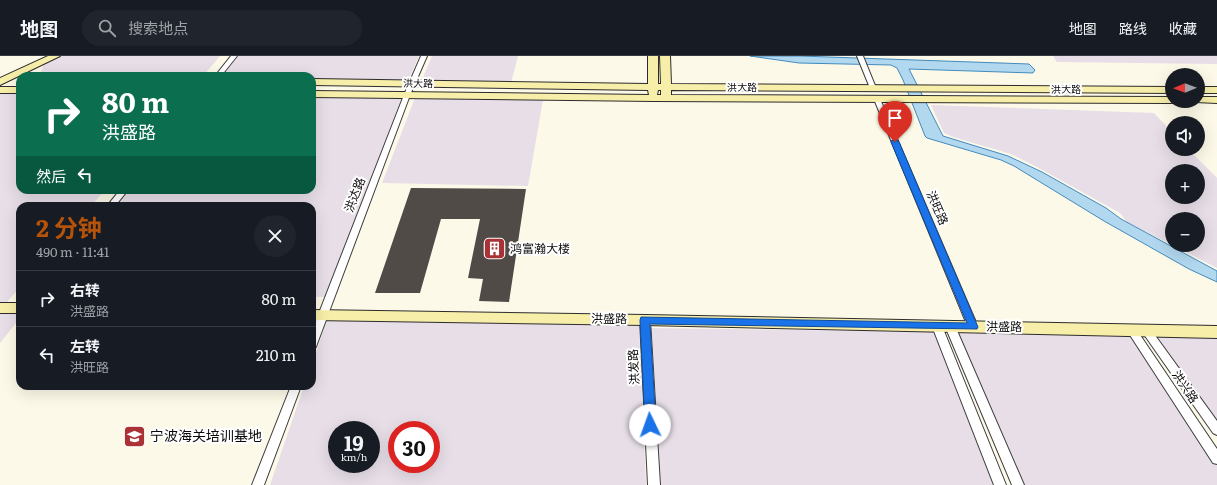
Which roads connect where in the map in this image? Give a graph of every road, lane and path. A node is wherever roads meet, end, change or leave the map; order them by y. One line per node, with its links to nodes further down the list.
1 (55, 56): 7 (main road)
2 (234, 56): 8 (street)
3 (424, 56): 13 (street, 洪达路)
4 (653, 56): 14 (main road)
5 (665, 56): 15 (main road)
6 (860, 56): 16 (street)
7 (21, 72)
8 (221, 72)
9 (16, 74): 11 (main road)
10 (16, 78): 11 (main road)
11 (4, 80)
12 (316, 82): 13 (main road, 洪大路)
13 (412, 83): 14 (main road, 洪大路); 23 (street, 洪达路)
14 (653, 87): 15 (main road, 洪大路); 24 (main road)
15 (666, 87): 16 (main road, 洪大路); 25 (main road)
16 (873, 88): 19 (main road, 洪大路)
17 (0, 90): 18 (main road)
18 (16, 90)
19 (1165, 90)
20 (1205, 90): 21 (main road)
21 (1217, 90)
22 (316, 94): 23 (main road, 洪大路)
23 (408, 95): 24 (main road, 洪大路); 34 (street, 洪达路)
24 (652, 98): 25 (main road, 洪大路)
25 (666, 98): 26 (main road, 洪大路)
26 (877, 99): 27 (main road, 洪大路); 37 (street, 洪旺路)
27 (1165, 100)
28 (1205, 100): 29 (main road)
29 (1217, 100)
30 (121, 194): 31 (street)
31 (114, 202)
32 (0, 308): 33 (main road)
33 (16, 308)
34 (318, 315): 35 (main road, 洪盛路)
35 (645, 320): 36 (main road, 洪盛路); 45 (street, 洪发路)
36 (944, 326): 37 (main road, 洪盛路); 46 (street); 47 (street)
37 (973, 327): 38 (main road, 洪盛路)
38 (1131, 329): 39 (main road, 洪盛路); 43 (street, 洪兴路)
39 (1146, 330): 40 (main road, 洪盛路); 42 (street, 洪兴路)
40 (1217, 332)
41 (294, 390): 44 (street)
42 (1217, 430)
43 (1217, 458)
44 (258, 485)
45 (654, 485)
46 (1000, 485)
47 (1018, 485)

